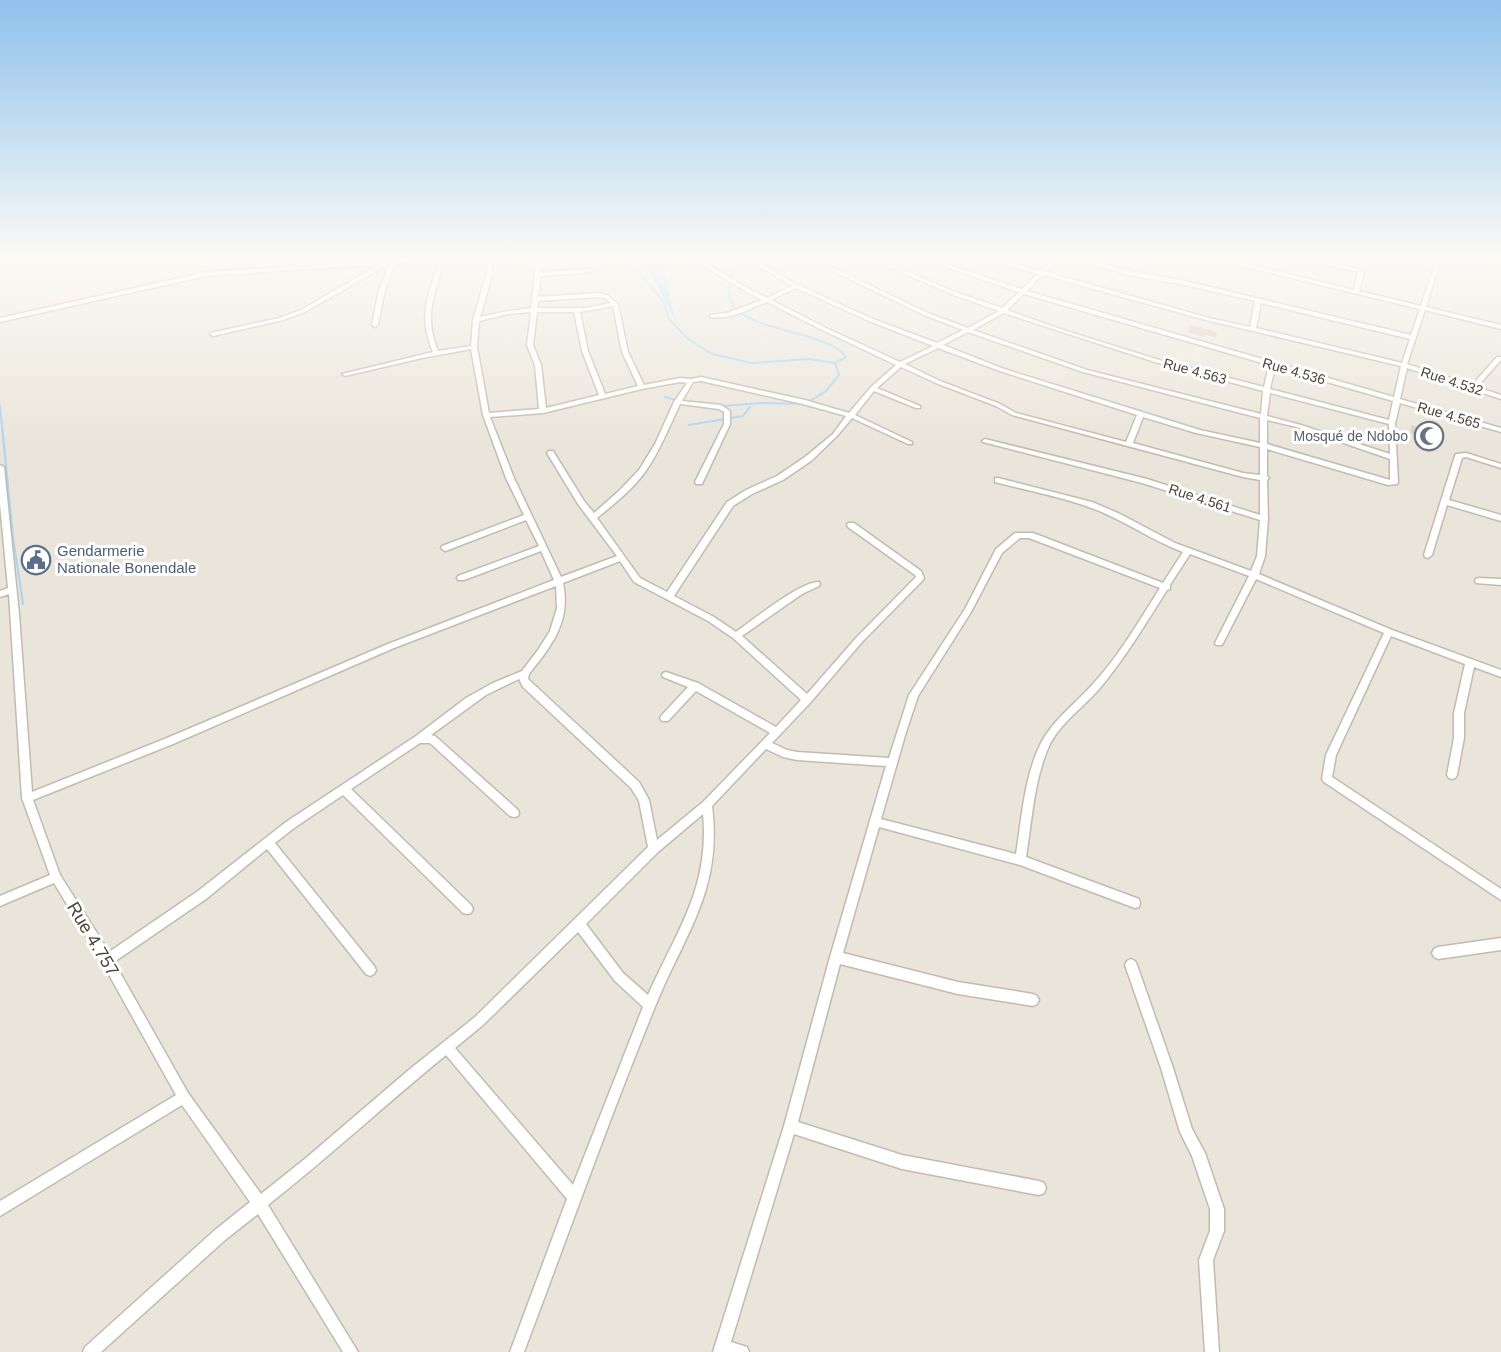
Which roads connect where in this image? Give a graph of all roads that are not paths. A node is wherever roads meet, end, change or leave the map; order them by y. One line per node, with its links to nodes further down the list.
1 (281, 319): 24 (street)
2 (376, 319): 20 (street)
3 (427, 319): 28 (street)
4 (479, 319): 19 (street)
5 (532, 319): 44 (street)
6 (578, 319): 39 (street)
7 (618, 319): 35 (street)
8 (805, 319): 30 (street)
9 (869, 319): 26 (street)
10 (939, 319): 23 (street)
11 (989, 319): 23 (street)
12 (1024, 319): 38 (street, Rue 4.563)
13 (1116, 319): 31 (street, Rue 4.536)
14 (1216, 319): 22 (street)
15 (1255, 319): 22 (street)
16 (1333, 319): 25 (street)
17 (1420, 319): 25 (street, Rue 4.532)
18 (1465, 319): 21 (street)
19 (476, 320): 27 (street)
20 (375, 325)
21 (1501, 327)
22 (1253, 329): 32 (street)
23 (968, 330): 26 (street); 48 (street)
24 (213, 334)
25 (1411, 338): 32 (street, Rue 4.532)
26 (938, 346): 30 (street); 46 (street)
27 (474, 347): 28 (street); 45 (street)
28 (436, 353): 33 (street)
29 (1499, 358): 37 (street)
30 (901, 364): 36 (street); 53 (street)
31 (1272, 365): 38 (street); 41 (street, Rue 4.536)
32 (1404, 365): 37 (street, Rue 4.532); 41 (street, Rue 4.532)
33 (345, 374)
34 (691, 381): 35 (street); 42 (street); 47 (street)
35 (642, 387): 39 (street)
36 (873, 388): 43 (street); 47 (street)
37 (1473, 388): 40 (street, Rue 4.532)
38 (1265, 390): 48 (street); 49 (street, Rue 4.563)
39 (603, 396): 44 (street)
40 (1501, 397)
41 (1396, 400): 49 (street, Rue 4.532); 50 (street, Rue 4.565)
42 (677, 402): 61 (street); 65 (street)
43 (918, 407)
44 (543, 411): 45 (street)
45 (486, 415): 64 (street)
46 (1140, 415): 53 (street); 54 (street)
47 (852, 416): 52 (street); 83 (street)
48 (1263, 418): 54 (street); 56 (street)
49 (1392, 423): 56 (street, Rue 4.532)
50 (1501, 430)
51 (985, 441): 67 (street, Rue 4.561)
52 (910, 443)
53 (1129, 444): 59 (street)
54 (1265, 447): 56 (street, Rue 4.532); 59 (street)
55 (551, 453): 65 (street)
56 (1392, 457)
57 (1501, 466): 63 (street)
58 (0, 467): 62 (street, Rue 4.757)
59 (1265, 478): 67 (street)
60 (998, 480): 71 (street)
61 (699, 482)
62 (1, 488): 81 (street, Rue 4.757)
63 (1446, 502): 66 (street); 72 (street)
64 (528, 516): 69 (street); 70 (street)
65 (594, 518): 73 (street)
66 (1501, 518)
67 (1264, 519): 74 (street)
68 (850, 525): 92 (street)
69 (445, 548)
70 (542, 548): 75 (street); 76 (street)
71 (1188, 551): 74 (street); 80 (street)
72 (1428, 555)
73 (622, 557): 76 (street); 83 (street)
74 (1254, 574): 84 (street); 86 (street)
75 (461, 578)
76 (559, 581): 88 (street); 100 (street)
77 (1479, 581): 78 (street)
78 (1501, 582)
79 (816, 584): 85 (street)
80 (1167, 587): 97 (street); 106 (street)
81 (12, 590): 82 (street); 100 (street, Rue 4.757)
82 (0, 594)
83 (669, 596): 85 (street)
84 (1389, 632): 87 (street); 108 (street)
85 (736, 636): 92 (street)
86 (1219, 643)
87 (1470, 663): 89 (street); 98 (street)
88 (525, 673): 95 (street); 105 (street)
89 (1501, 674)
90 (666, 675): 91 (street)
91 (695, 686): 93 (street); 94 (street)
92 (807, 700): 94 (street)
93 (665, 718)
94 (777, 732): 96 (street)
95 (418, 740): 99 (street); 102 (street)
96 (765, 744): 97 (street); 101 (street)
97 (892, 762): 103 (street)
98 (1452, 775)
99 (344, 789): 104 (street); 111 (street)
100 (27, 798): 107 (street, Rue 4.757)
101 (706, 805): 105 (street); 120 (street)
102 (514, 813)
103 (875, 822): 106 (street); 115 (street)
104 (268, 842): 116 (street); 118 (street)
105 (654, 849): 112 (street)
106 (1020, 860): 110 (street)
107 (56, 877): 109 (street); 116 (street, Rue 4.757)
108 (1501, 895)
109 (0, 901)
110 (1135, 903)
111 (467, 909)
112 (579, 924): 120 (street); 121 (street)
113 (1501, 944): 114 (street)
114 (1438, 953)
115 (836, 957): 119 (street); 123 (street)
116 (107, 960): 122 (street, Rue 4.757)
117 (1131, 965): 133 (street)
118 (370, 970)
119 (1033, 1000)
120 (650, 1005): 125 (street)
121 (447, 1047): 125 (street); 126 (street)
122 (184, 1096): 126 (street, Rue 4.757); 127 (street)
123 (790, 1126): 124 (street); 128 (street)
124 (1039, 1188)
125 (575, 1198): 131 (street)
126 (259, 1203): 129 (street); 130 (street, Rue 4.757)
127 (0, 1209)
128 (721, 1350): 132 (street)
129 (90, 1352)
130 (351, 1352)
131 (517, 1352)
132 (742, 1352)
133 (1212, 1352)

